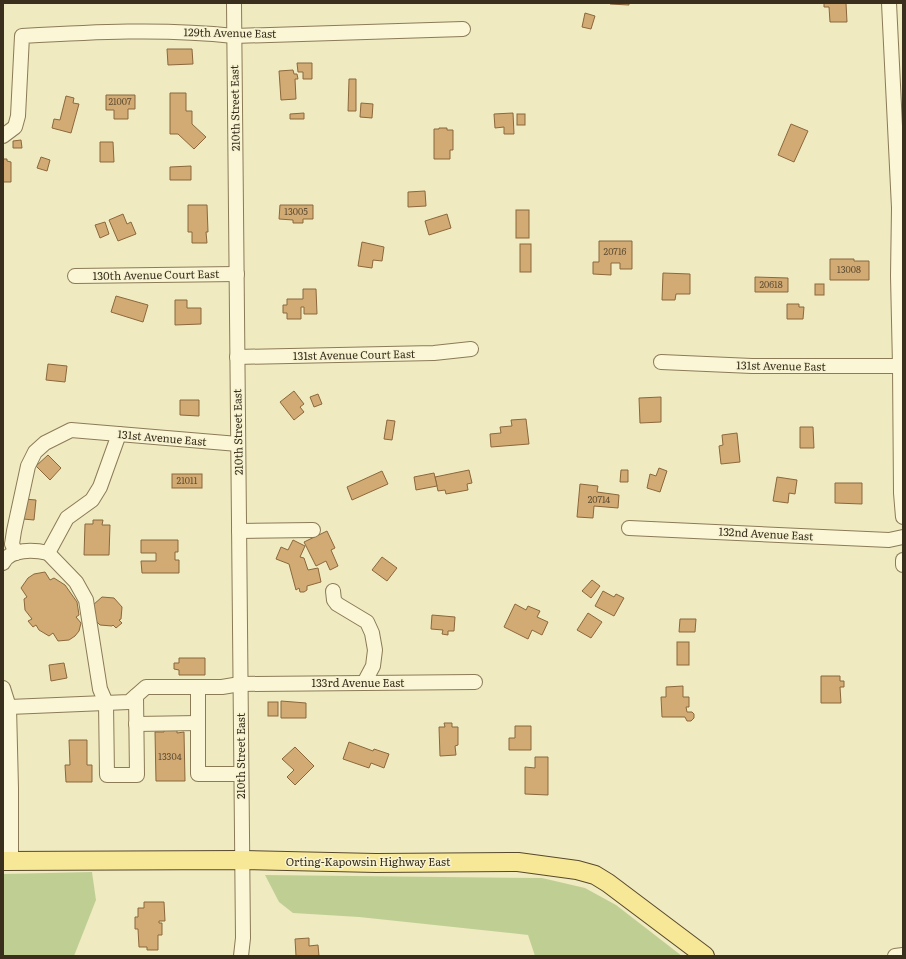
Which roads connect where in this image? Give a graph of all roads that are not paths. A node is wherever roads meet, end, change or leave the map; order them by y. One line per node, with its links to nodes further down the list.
1 (234, 3): 4 (street, 210th Street East)
2 (889, 3): 11 (street)
3 (463, 29): 4 (street, 129th Avenue East)
4 (234, 36): 5 (street, 129th Avenue East); 6 (street, 210th Street East)
5 (3, 136)
6 (237, 274): 7 (street, 130th Avenue Court East); 9 (street, 210th Street East)
7 (75, 276)
8 (471, 349): 9 (street, 131st Avenue Court East)
9 (237, 357): 13 (street, 210th Street East)
10 (661, 362): 11 (street, 131st Avenue East)
11 (900, 366): 14 (street)
12 (119, 434): 13 (street, 131st Avenue East); 19 (street, 131st Avenue East); 20 (street)
13 (238, 444): 17 (street, 210th Street East)
14 (903, 517)
15 (629, 528): 18 (street, 132nd Avenue East)
16 (314, 530): 17 (street)
17 (239, 531): 27 (street, 210th Street East)
18 (903, 537)
19 (16, 553): 20 (street); 22 (street)
20 (48, 553): 31 (street)
21 (903, 560): 23 (street)
22 (3, 563)
23 (903, 565)
24 (333, 591): 26 (street)
25 (475, 682): 26 (street, 133rd Avenue East)
26 (364, 683): 27 (street, 133rd Avenue East)
27 (240, 684): 28 (street, 133rd Avenue East); 36 (street, 210th Street East)
28 (198, 687): 30 (street, 133rd Avenue East); 33 (street)
29 (3, 688): 32 (street)
30 (136, 696): 31 (street, 133rd Avenue East); 34 (street)
31 (106, 703): 32 (street, 133rd Avenue East); 34 (street)
32 (9, 707): 35 (street)
33 (198, 723): 34 (street); 36 (street)
34 (136, 724)
35 (6, 736): 38 (street)
36 (241, 774): 37 (street, 210th Street East)
37 (242, 860): 38 (main road, Orting-Kapowsin Highway East); 40 (street, 210th Street East); 41 (main road, Orting-Kapowsin Highway East)
38 (7, 861)
39 (903, 955): 42 (street)
40 (241, 956)
41 (705, 956)
42 (895, 956)

